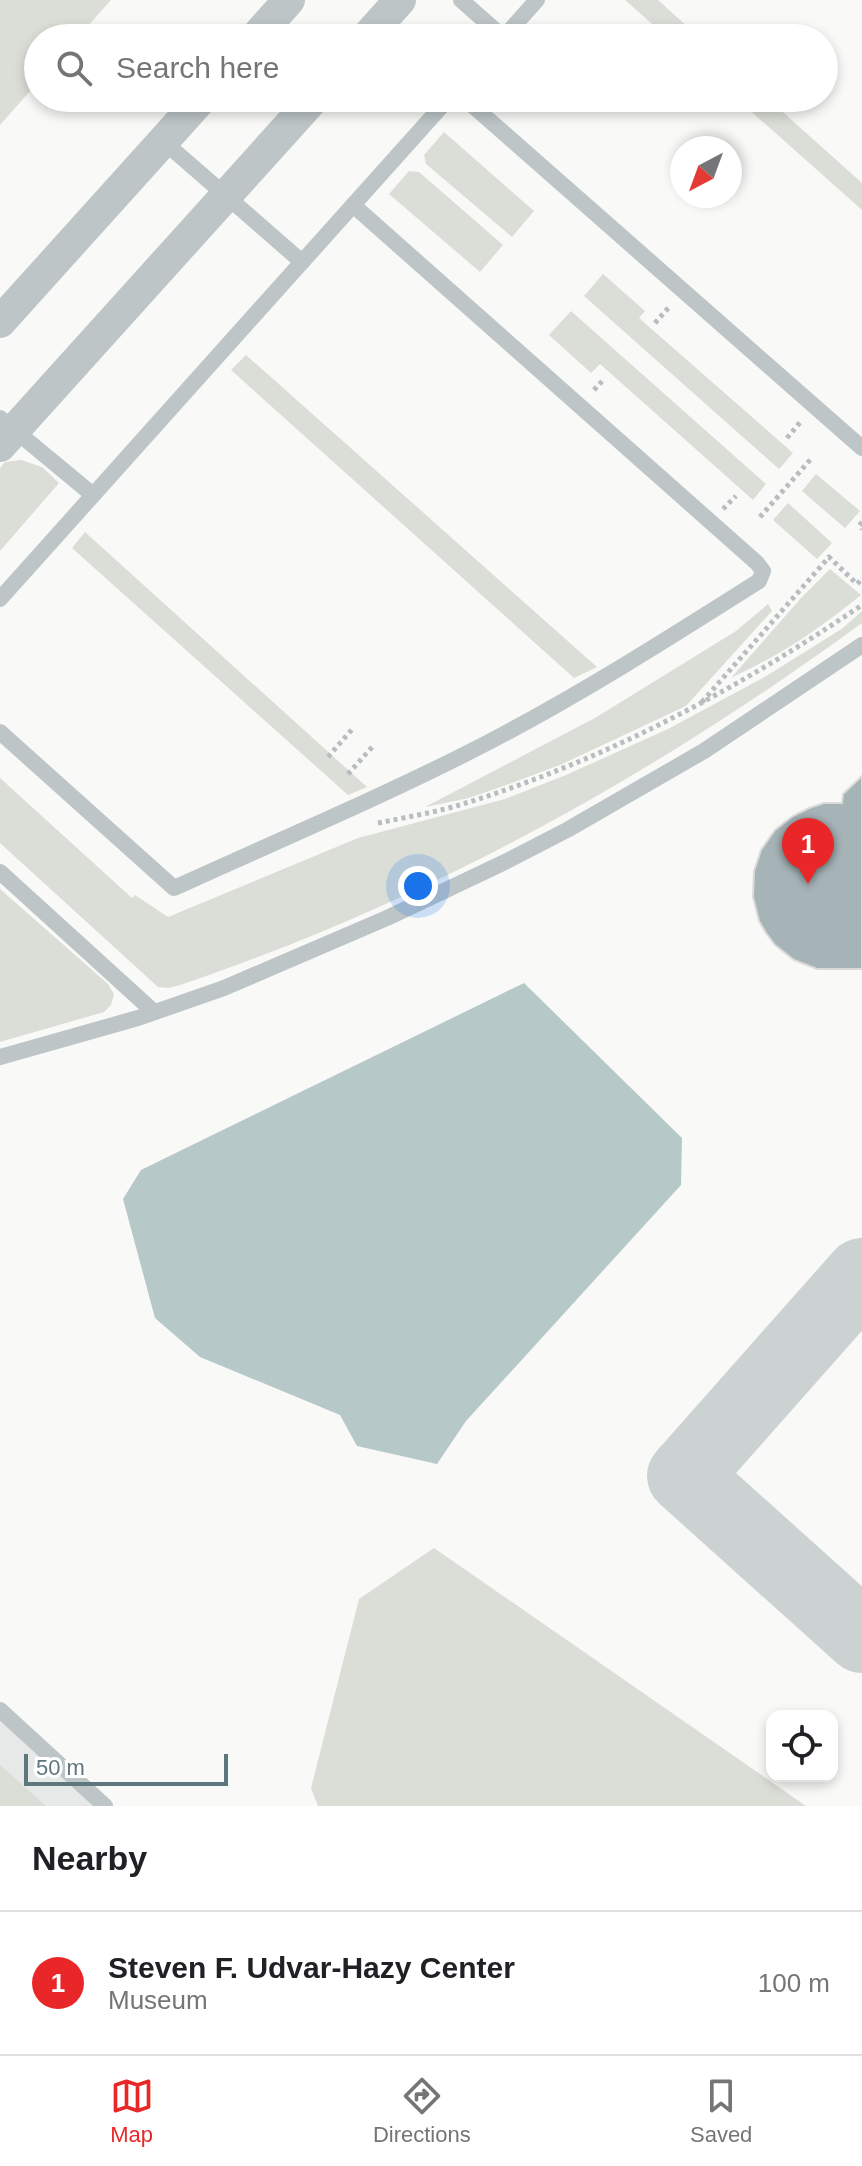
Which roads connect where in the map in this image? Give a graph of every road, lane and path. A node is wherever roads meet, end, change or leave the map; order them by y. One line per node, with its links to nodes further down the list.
1 (289, 0): 5 (street)
2 (400, 0): 6 (street)
3 (461, 0): 7 (lane)
4 (537, 0): 8 (lane)
5 (268, 24)
6 (379, 24)
7 (488, 24)
8 (516, 24)
9 (189, 112): 13 (street)
10 (302, 112): 14 (street)
11 (436, 112): 15 (lane)
12 (480, 112): 19 (lane)
13 (163, 141): 14 (lane); 17 (street)
14 (227, 197): 16 (lane); 18 (street)
15 (353, 205): 16 (lane); 31 (lane)
16 (302, 262): 21 (lane)
17 (0, 322)
18 (5, 431): 21 (lane)
19 (862, 448)
20 (811, 459): 22 (path)
21 (93, 495): 26 (lane)
22 (760, 517)
23 (862, 522): 24 (path)
24 (862, 529)
25 (862, 579): 29 (path)
26 (0, 599)
27 (862, 605): 29 (path)
28 (862, 645): 37 (lane)
29 (698, 706): 35 (path)
30 (354, 727): 33 (path)
31 (0, 732)
32 (374, 745): 34 (path)
33 (328, 757)
34 (348, 774)
35 (378, 823)
36 (0, 872): 37 (lane)
37 (154, 1012): 38 (lane)
38 (0, 1057)
39 (0, 1710): 40 (lane)
40 (105, 1806)

